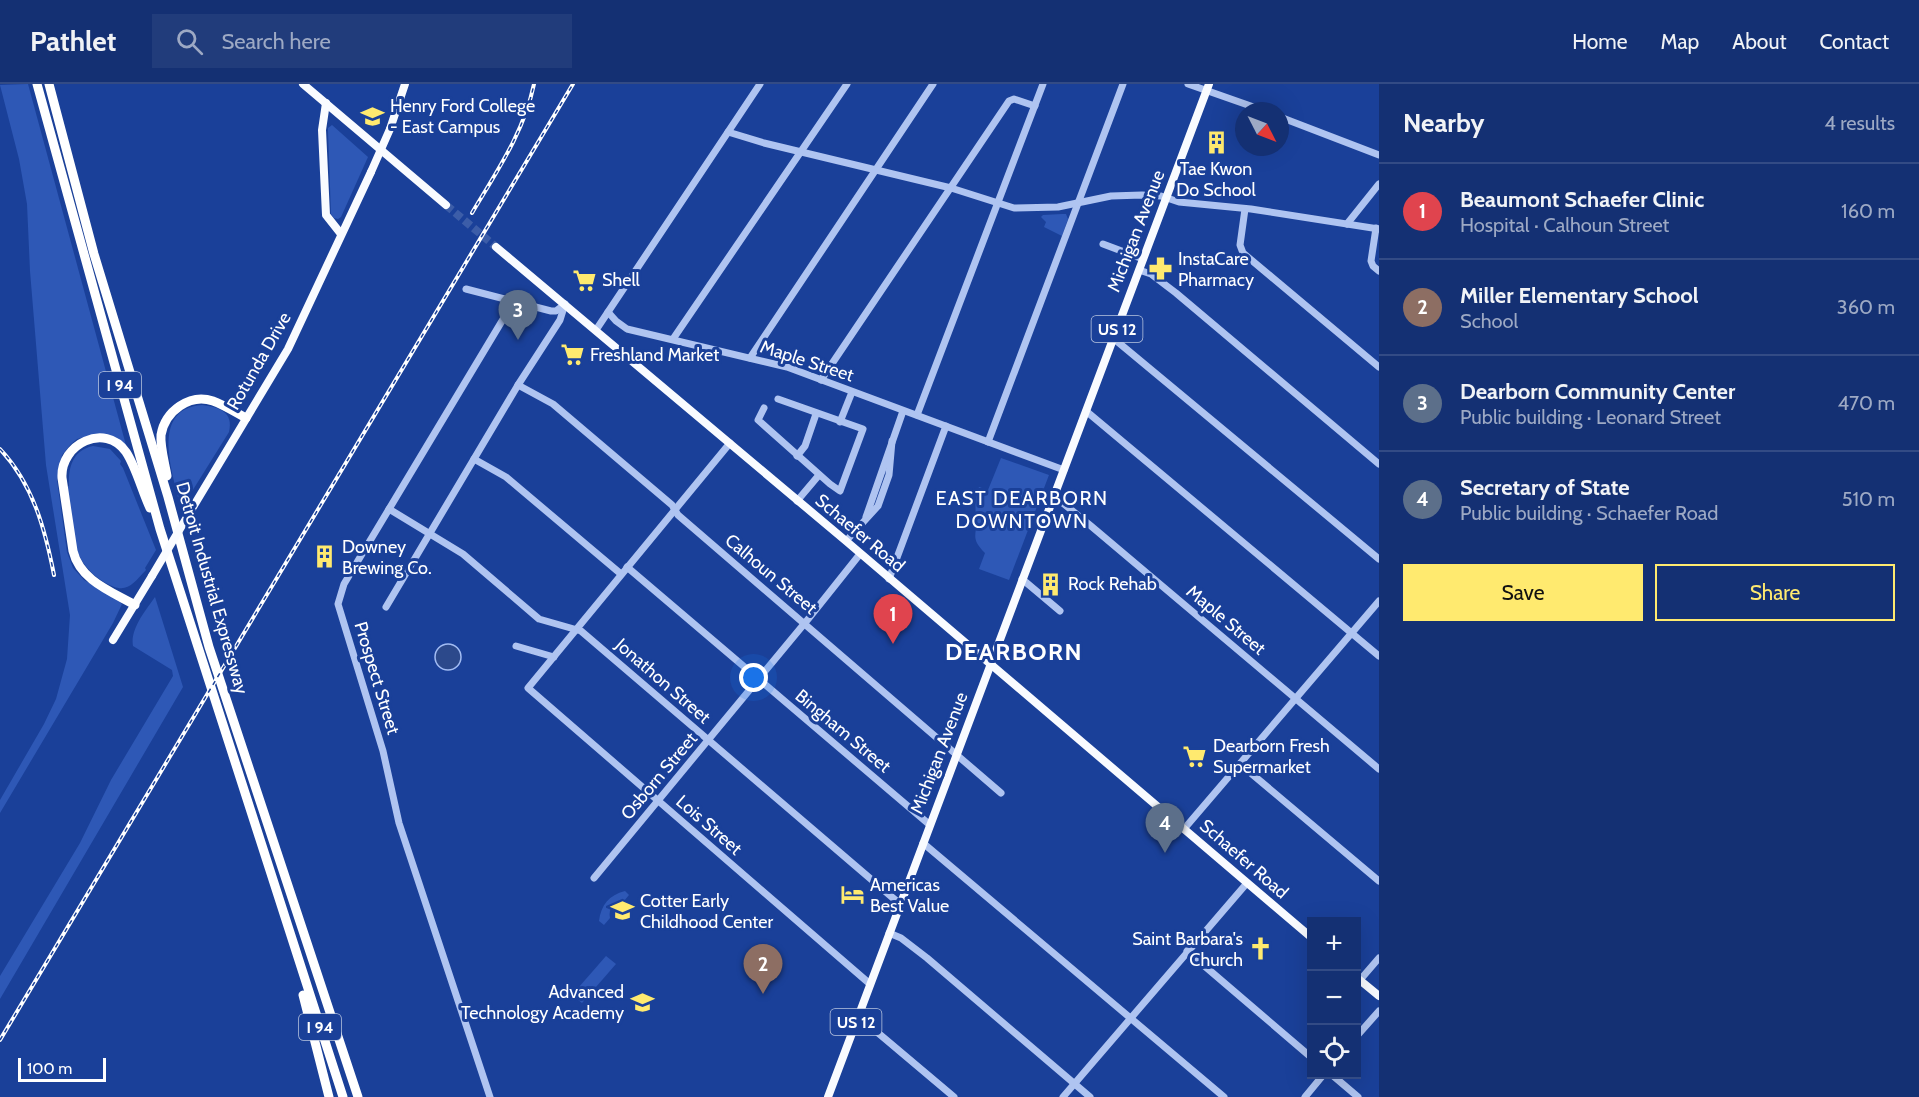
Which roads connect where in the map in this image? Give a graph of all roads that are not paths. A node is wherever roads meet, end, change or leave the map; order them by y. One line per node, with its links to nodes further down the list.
1 (37, 84): 68 (highway, Detroit Industrial Expressway / I 94)
2 (49, 84): 63 (highway, Detroit Industrial Expressway / I 94)
3 (303, 84): 13 (main road)
4 (405, 84): 29 (main road, Rotunda Drive, bridge)
5 (760, 84): 16 (street)
6 (846, 84): 17 (street)
7 (933, 84): 19 (street)
8 (1043, 84): 14 (street)
9 (1123, 84): 23 (street)
10 (1188, 84): 11 (street)
11 (1208, 87): 12 (street); 22 (main road, Michigan Avenue / US 12)
12 (1244, 102)
13 (326, 103): 25 (main road); 29 (main road)
14 (1035, 106): 21 (street); 24 (street)
15 (1289, 120): 18 (street)
16 (728, 132): 17 (street); 38 (street)
17 (802, 152): 19 (street); 41 (street)
18 (1379, 155)
19 (876, 169): 21 (street); 42 (street)
20 (1379, 184): 27 (street)
21 (951, 188): 24 (street); 44 (street)
22 (1166, 197): 23 (street); 26 (street); 32 (main road, Michigan Avenue / US 12)
23 (1078, 203): 24 (street); 56 (street)
24 (998, 204): 52 (street)
25 (446, 205)
26 (1245, 209): 27 (street); 43 (street)
27 (1347, 224): 28 (street)
28 (1377, 229): 34 (street)
29 (341, 234): 53 (main road, Rotunda Drive)
30 (1102, 243): 32 (street)
31 (496, 247): 37 (main road, Schaefer Road)
32 (1143, 259): 33 (main road, Michigan Avenue / US 12)
33 (1139, 270): 40 (main road, Michigan Avenue / US 12); 60 (street)
34 (1379, 271)
35 (466, 289): 36 (street)
36 (514, 301): 37 (street); 66 (street, Prospect Street)
37 (565, 304): 39 (main road, Schaefer Road); 45 (street)
38 (608, 312): 39 (street); 41 (street, Maple Street)
39 (596, 330): 57 (main road, Schaefer Road)
40 (1113, 338): 50 (main road, Michigan Avenue / US 12); 72 (street)
41 (673, 339): 42 (street, Maple Street)
42 (750, 358): 44 (street, Maple Street)
43 (1379, 367)
44 (821, 380): 46 (street, Maple Street)
45 (518, 385): 59 (street); 67 (street, Calhoun Street)
46 (852, 392): 49 (street, Maple Street); 54 (street)
47 (778, 399): 51 (street)
48 (764, 408): 58 (street)
49 (903, 411): 52 (street, Maple Street); 70 (street)
50 (1086, 411): 61 (main road, Michigan Avenue / US 12); 83 (street)
51 (816, 414): 54 (street); 58 (street)
52 (917, 415): 55 (street, Maple Street)
53 (246, 418): 63 (highway); 78 (main road, Rotunda Drive, bridge)
54 (840, 422): 62 (street)
55 (946, 426): 56 (street, Maple Street); 75 (street)
56 (988, 442): 61 (street, Maple Street)
57 (730, 443): 65 (main road, Schaefer Road); 67 (street)
58 (797, 456): 62 (street)
59 (474, 459): 69 (street); 74 (street)
60 (1379, 464)
61 (1064, 470): 64 (main road, Michigan Avenue / US 12)
62 (819, 475): 65 (street)
63 (168, 497): 124 (highway, Detroit Industrial Expressway / I 94)
64 (1053, 498): 76 (main road, Michigan Avenue / US 12); 90 (street, Maple Street)
65 (797, 501): 70 (main road, Schaefer Road)
66 (389, 509): 69 (street, Jonathon Street); 125 (street, Prospect Street)
67 (674, 509): 73 (street); 81 (street, Calhoun Street)
68 (160, 529): 78 (highway); 107 (highway, Detroit Industrial Expressway / I 94)
69 (429, 533): 79 (street); 82 (street, Jonathon Street)
70 (846, 541): 71 (main road, Schaefer Road)
71 (860, 554): 75 (main road, Schaefer Road); 81 (street, Osborn Street)
72 (1379, 559)
73 (627, 567): 74 (street); 89 (street, Bingham Street)
74 (621, 574): 82 (street)
75 (890, 579): 88 (main road, Schaefer Road)
76 (1022, 579): 80 (street); 88 (main road, Michigan Avenue / US 12)
77 (1379, 601): 83 (street)
78 (135, 605): 84 (main road, Rotunda Drive)
79 (386, 607)
80 (1060, 611)
81 (805, 623): 89 (street, Osborn Street); 92 (street, Calhoun Street)
82 (577, 629): 87 (street); 91 (street, Jonathon Street)
83 (1352, 633): 86 (street); 90 (street)
84 (113, 640)
85 (516, 646): 87 (street)
86 (1379, 656)
87 (554, 657): 96 (street, Lois Street)
88 (990, 665): 92 (main road, Michigan Avenue / US 12); 98 (main road, Schaefer Road)
89 (758, 680): 91 (street, Osborn Street); 97 (street, Bingham Street)
90 (1296, 699): 93 (street); 94 (street, Maple Street)
91 (708, 740): 96 (street, Osborn Street); 103 (street, Jonathon Street)
92 (956, 755): 95 (street, Calhoun Street); 97 (main road, Michigan Avenue / US 12)
93 (1240, 764): 98 (street); 101 (street)
94 (1379, 769)
95 (1001, 793)
96 (658, 801): 100 (street, Osborn Street); 111 (street, Lois Street)
97 (930, 825): 99 (main road, Michigan Avenue / US 12)
98 (1184, 829): 102 (main road, Schaefer Road)
99 (923, 843): 103 (main road, Michigan Avenue / US 12); 115 (street)
100 (594, 878)
101 (1379, 881)
102 (1247, 883): 105 (main road, Schaefer Road); 106 (street)
103 (900, 904): 104 (main road, Michigan Avenue / US 12)
104 (889, 933): 111 (main road, Michigan Avenue / US 12); 120 (street)
105 (1307, 935)
106 (1187, 951): 115 (street); 117 (street)
107 (297, 957): 122 (highway); 123 (highway, Detroit Industrial Expressway / I 94)
108 (1379, 957): 109 (street)
109 (1361, 975)
110 (1361, 981): 112 (main road)
111 (870, 984): 114 (main road, Michigan Avenue / US 12)
112 (1379, 996)
113 (1379, 1011): 116 (street)
114 (858, 1016): 121 (main road, Michigan Avenue / US 12); 126 (street)
115 (1130, 1018): 120 (street); 129 (street)
116 (1361, 1031)
117 (1307, 1055)
118 (1320, 1079): 130 (street)
119 (1337, 1079): 131 (street)
120 (1074, 1083): 127 (street); 128 (street)
121 (832, 1095)
122 (329, 1097)
123 (343, 1097)
124 (358, 1097)
125 (490, 1097)
126 (954, 1097)
127 (1063, 1097)
128 (1090, 1097)
129 (1224, 1097)
130 (1305, 1097)
131 (1358, 1097)

